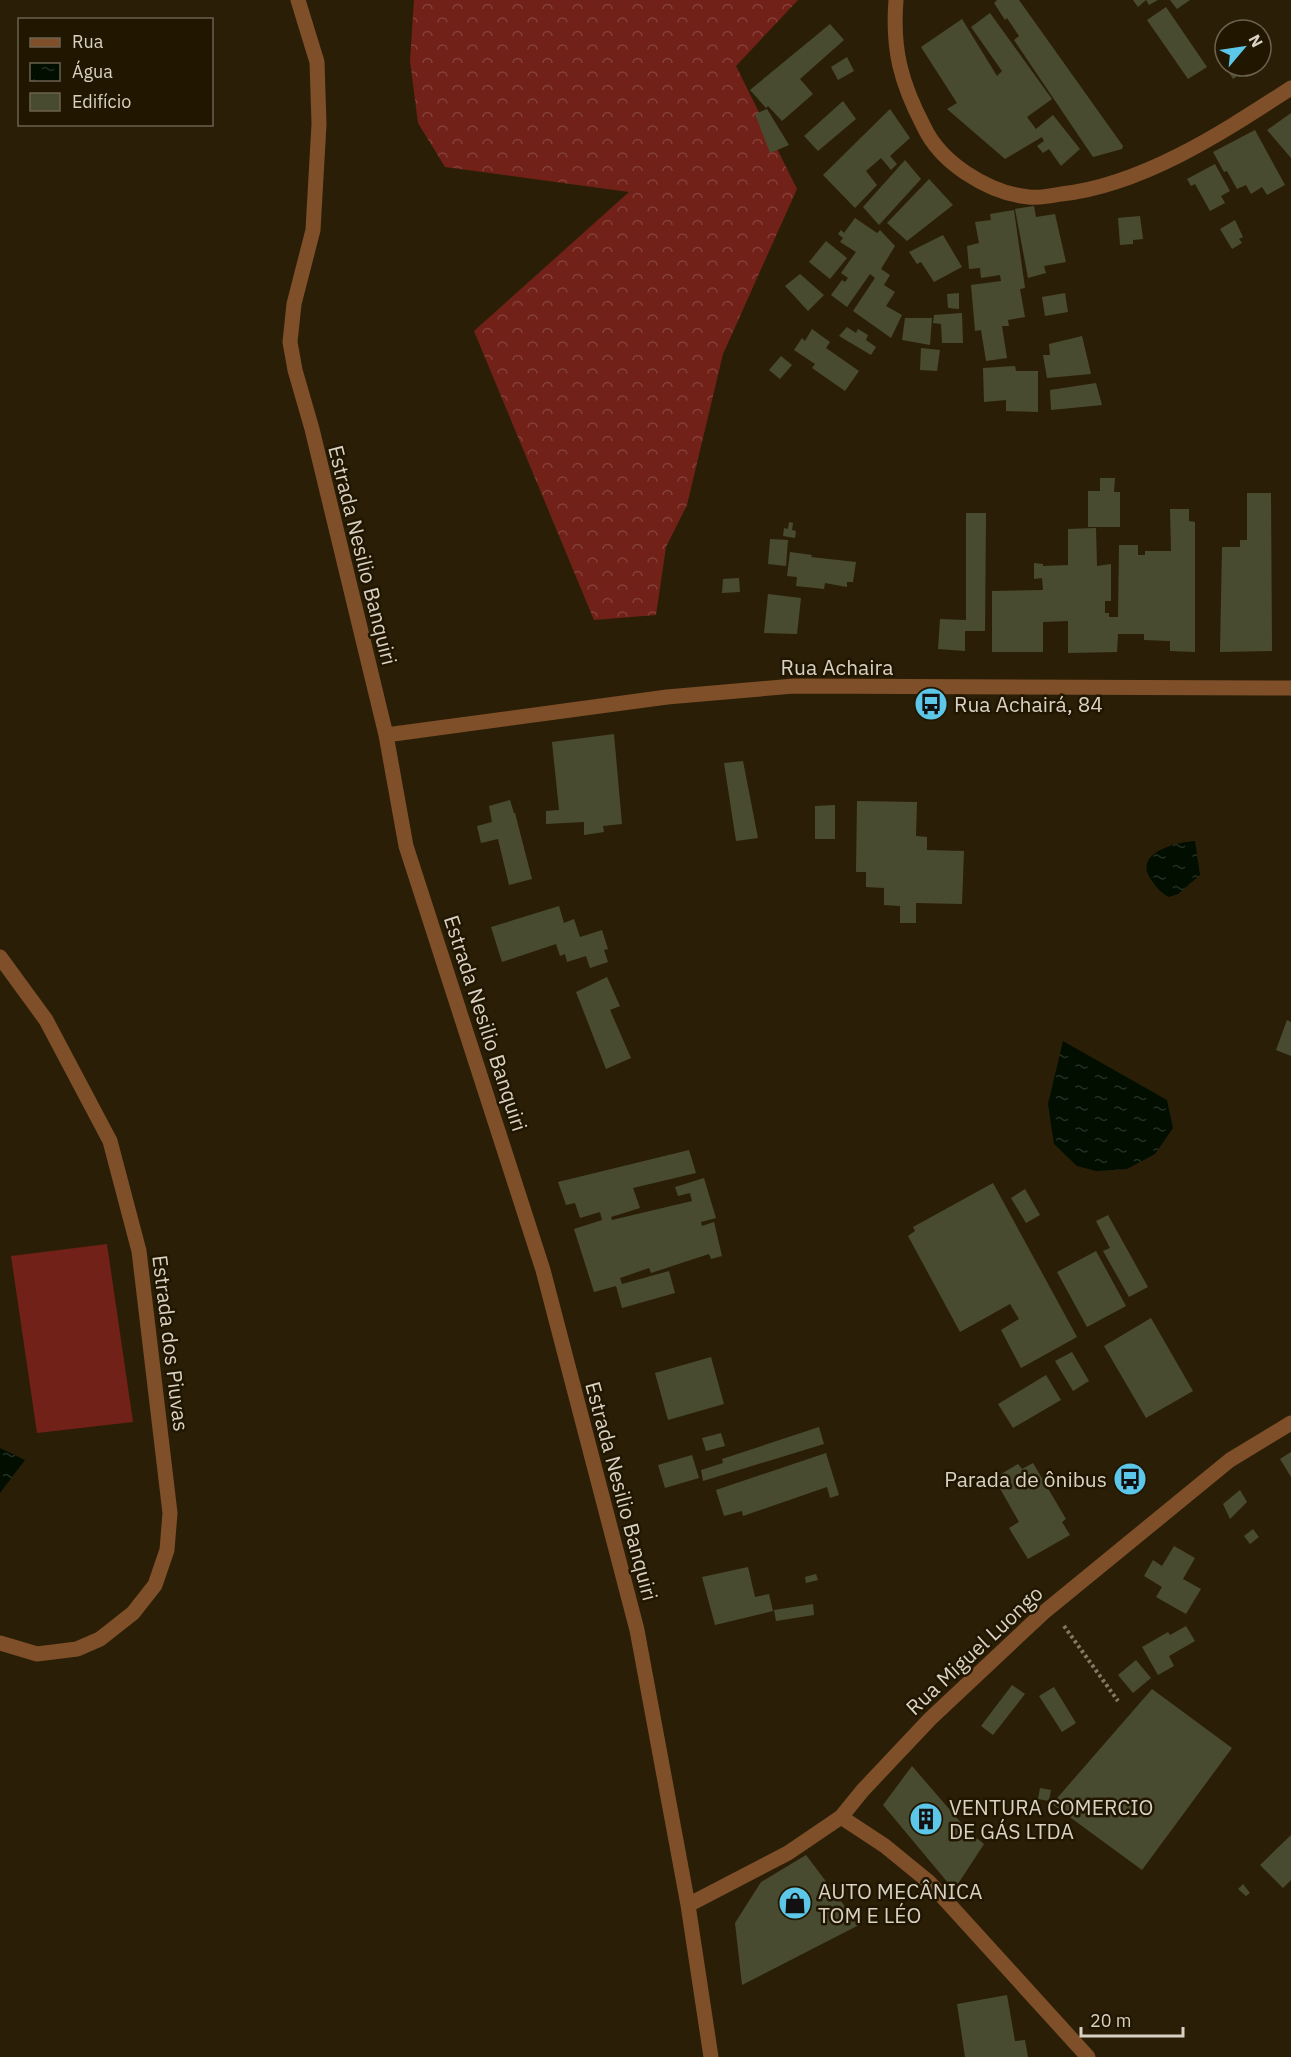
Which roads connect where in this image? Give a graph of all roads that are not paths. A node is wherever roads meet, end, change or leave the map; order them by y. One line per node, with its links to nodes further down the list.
1 (298, 0): 5 (street, Estrada Nesilio Banquiri)
2 (896, 0): 3 (street)
3 (1291, 88)
4 (1291, 688): 5 (street, Rua Achaira)
5 (386, 735): 10 (street, Estrada Nesilio Banquiri)
6 (0, 957): 8 (street, Estrada dos Piuvas)
7 (1291, 1423): 9 (street, Rua Miguel Luongo)
8 (0, 1643)
9 (841, 1817): 10 (street, Rua Miguel Luongo); 12 (street)
10 (688, 1905): 11 (street, Estrada Nesilio Banquiri)
11 (711, 2057)
12 (1088, 2057)

